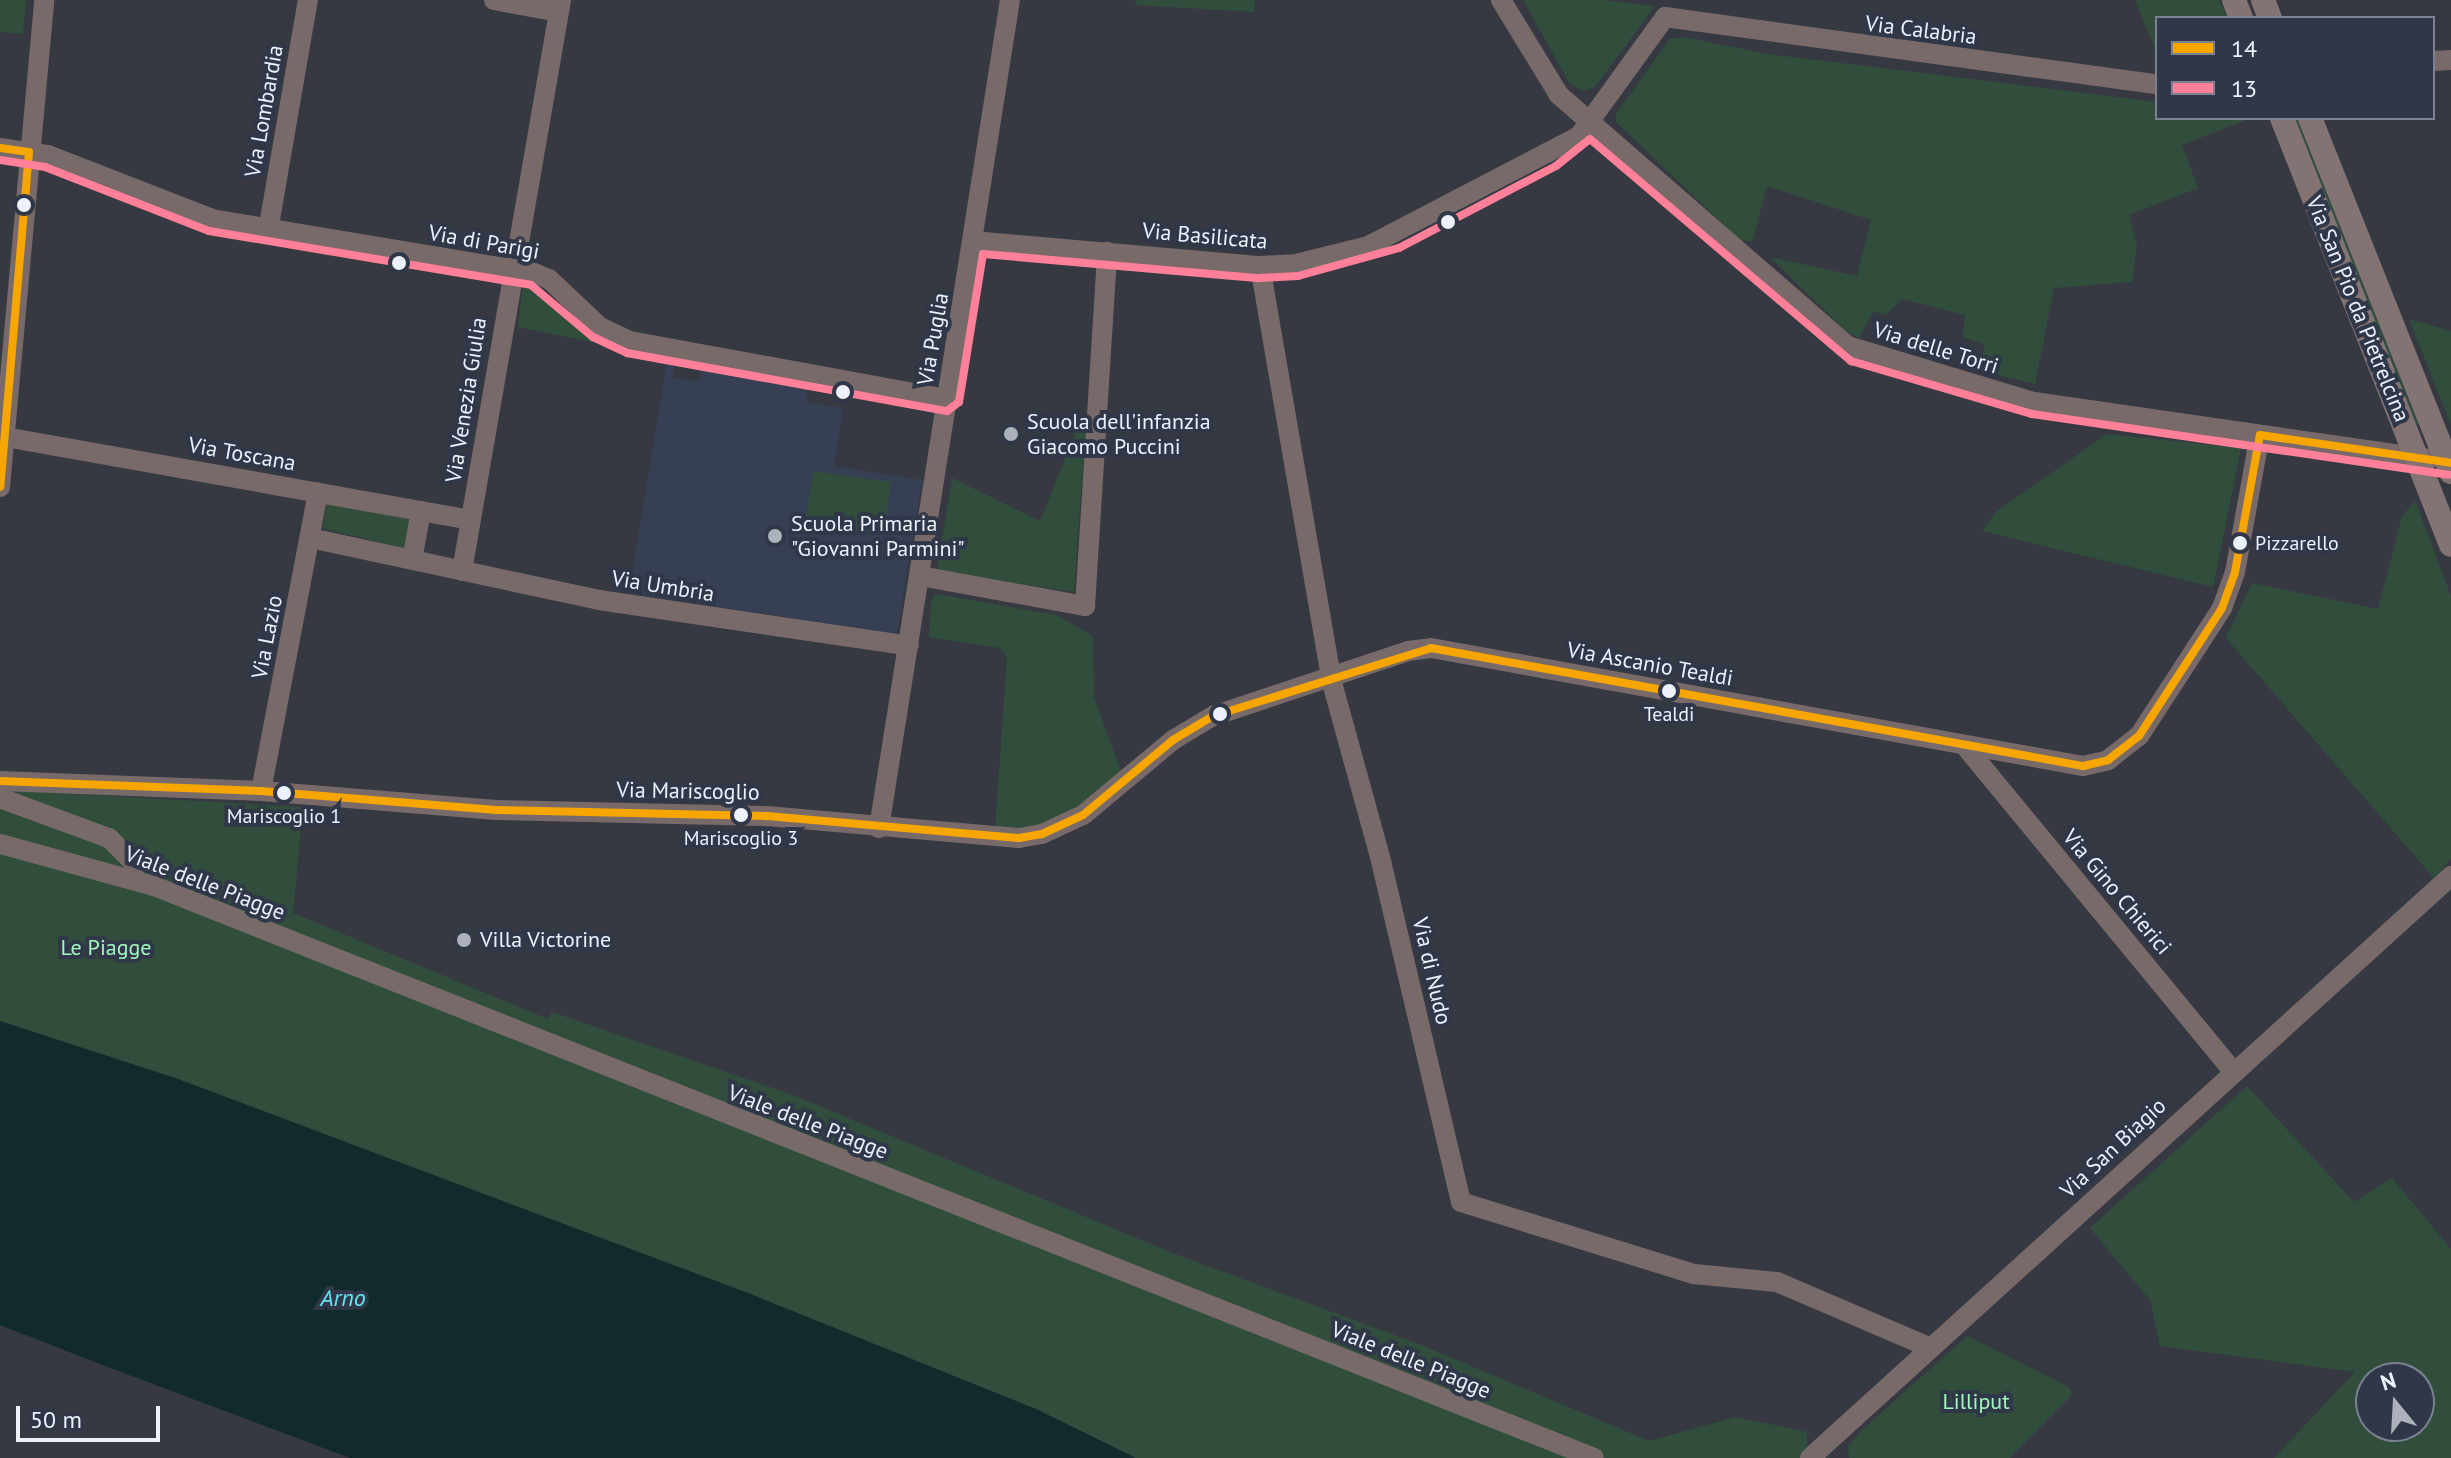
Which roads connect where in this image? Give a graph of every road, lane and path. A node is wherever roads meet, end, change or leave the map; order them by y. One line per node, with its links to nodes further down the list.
1 (44, 0): 13 (street)
2 (308, 0): 14 (street, Via Lombardia)
3 (494, 0): 6 (street)
4 (1010, 0): 15 (street, Via Puglia)
5 (1501, 0): 11 (street, Via delle Torri)
6 (560, 6): 18 (street, Via Venezia Giulia)
7 (1667, 8): 8 (street, Via Calabria); 11 (street, Via Calabria)
8 (2155, 84)
9 (2283, 120): 22 (main road, Via San Pio da Pietrelcina)
10 (2311, 120): 23 (main road, Via San Pio da Pietrelcina)
11 (1590, 124): 17 (street, Via Basilicata); 20 (street, Via delle Torri)
12 (0, 148): 13 (street, Via di Parigi)
13 (29, 152): 14 (street, Via di Parigi); 21 (street)
14 (268, 231): 18 (street, Via di Parigi)
15 (973, 241): 16 (street, Via Basilicata); 19 (street, Via Puglia)
16 (1107, 252): 17 (street, Via Basilicata); 32 (street)
17 (1260, 266): 34 (street, Via di Nudo)
18 (510, 268): 19 (street, Via di Parigi); 27 (street, Via Venezia Giulia)
19 (947, 399): 32 (street, Via Puglia)
20 (2260, 435): 22 (street, Via delle Torri); 35 (street, Via Ascanio Tealdi)
21 (5, 437): 24 (street); 25 (street, Via Toscana)
22 (2416, 456): 23 (street, Via delle Torri); 29 (main road, Via San Pio da Pietrelcina)
23 (2450, 465)
24 (0, 487)
25 (318, 492): 26 (street, Via Toscana); 28 (street, Via Lazio)
26 (421, 511): 27 (street, Via Toscana); 30 (street)
27 (471, 520): 31 (street, Via Venezia Giulia)
28 (310, 538): 30 (street, Via Umbria); 37 (street, Via Lazio)
29 (2451, 545)
30 (412, 560): 31 (street, Via Umbria)
31 (462, 571): 33 (street, Via Umbria)
32 (920, 576): 33 (street, Via Puglia)
33 (909, 646): 39 (street, Via Puglia)
34 (1331, 679): 35 (street, Via Ascanio Tealdi); 39 (street, Via Mariscoglio); 44 (street, Via di Nudo)
35 (1965, 746): 43 (street, Via Gino Chierici)
36 (0, 781): 37 (street, Via Mariscoglio)
37 (261, 791): 39 (street, Via Mariscoglio)
38 (0, 798): 42 (street)
39 (879, 828)
40 (0, 844): 42 (street, Viale delle Piagge)
41 (2451, 876): 43 (street, Via San Biagio)
42 (134, 879): 45 (street, Viale delle Piagge)
43 (2232, 1070): 44 (street, Via San Biagio)
44 (1929, 1347): 46 (street, Via San Biagio)
45 (1594, 1458)
46 (1810, 1458)

